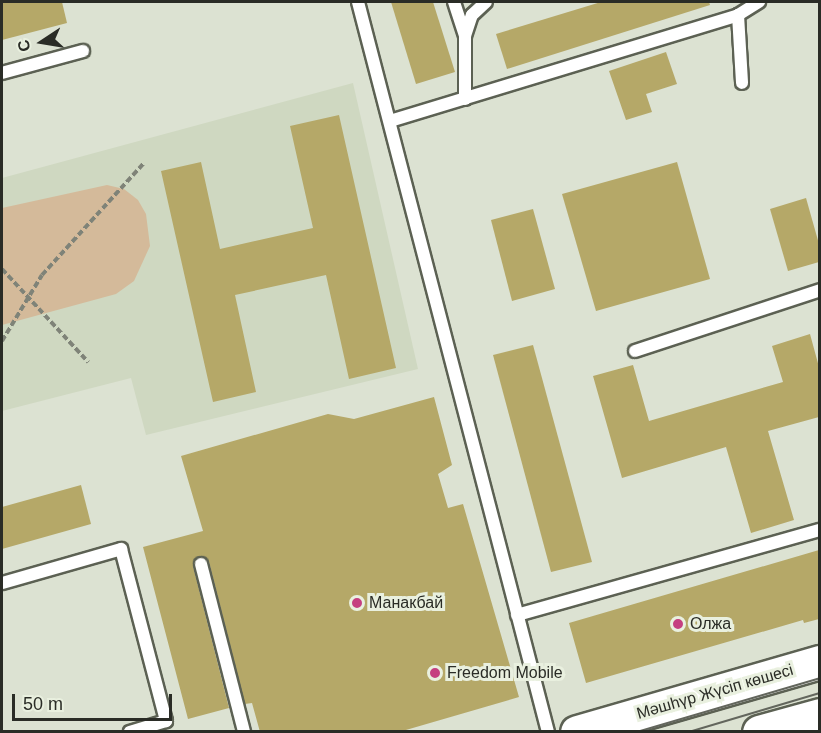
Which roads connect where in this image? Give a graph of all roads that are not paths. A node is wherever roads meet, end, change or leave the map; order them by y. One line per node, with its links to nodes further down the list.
1 (358, 2): 11 (lane)
2 (454, 2): 6 (lane)
3 (486, 2): 6 (lane)
4 (759, 2): 5 (lane)
5 (738, 15): 9 (lane); 10 (lane)
6 (465, 36): 10 (lane)
7 (83, 51): 8 (lane)
8 (2, 73)
9 (742, 83)
10 (465, 99): 11 (lane)
11 (390, 121): 17 (lane)
12 (819, 290): 13 (lane)
13 (634, 351)
14 (819, 530): 17 (lane)
15 (201, 564): 21 (lane)
16 (2, 583): 20 (lane)
17 (517, 615): 22 (lane)
18 (819, 662): 23 (street, Мәшһүр Жүсіп көшесі)
19 (819, 715): 24 (street)
20 (130, 732)
21 (244, 732)
22 (548, 732)
23 (576, 732)
24 (759, 732)

